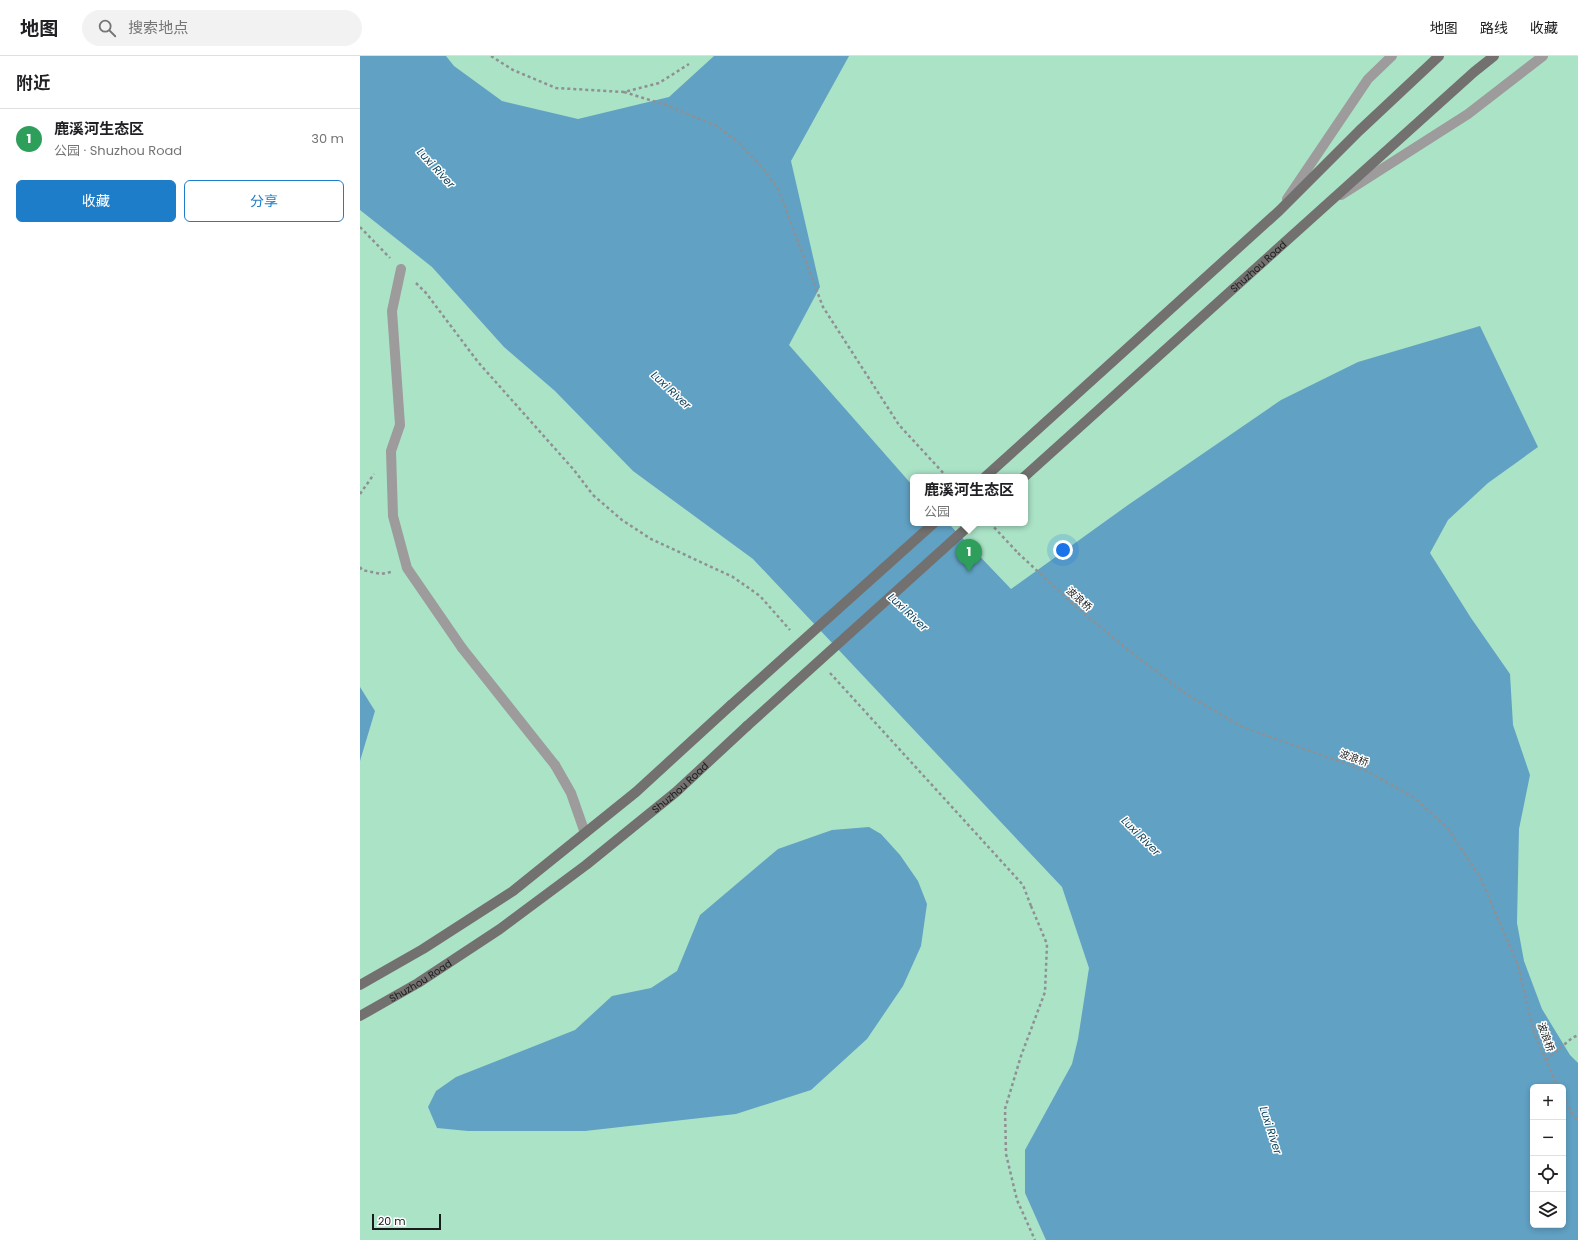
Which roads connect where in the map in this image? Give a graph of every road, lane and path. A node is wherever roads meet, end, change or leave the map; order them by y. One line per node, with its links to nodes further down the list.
1 (491, 56): 7 (path)
2 (1392, 56): 9 (street)
3 (1439, 56): 9 (main road)
4 (1494, 56): 8 (main road, Shuzhou Road)
5 (1542, 56): 8 (street)
6 (689, 64): 7 (path)
7 (624, 92): 12 (path)
8 (1326, 205): 14 (main road, Shuzhou Road)
9 (1280, 211): 13 (main road)
10 (360, 227): 11 (path)
11 (401, 269): 19 (street); 20 (path, bridge)
12 (944, 474)
13 (988, 474)
14 (1027, 474)
15 (931, 526): 22 (main road, bridge)
16 (969, 526): 24 (main road, Shuzhou Road, bridge)
17 (993, 526): 26 (path, 波浪桥, bridge)
18 (360, 567): 19 (path)
19 (407, 568): 22 (street, bridge)
20 (792, 631)
21 (830, 673): 30 (path, bridge)
22 (585, 833): 23 (main road)
23 (360, 985)
24 (360, 1016)
25 (1578, 1035): 26 (path)
26 (1546, 1060): 27 (path, 波浪桥, bridge)
27 (1557, 1084)
28 (1566, 1102): 29 (path)
29 (1578, 1121)
30 (1035, 1240)

